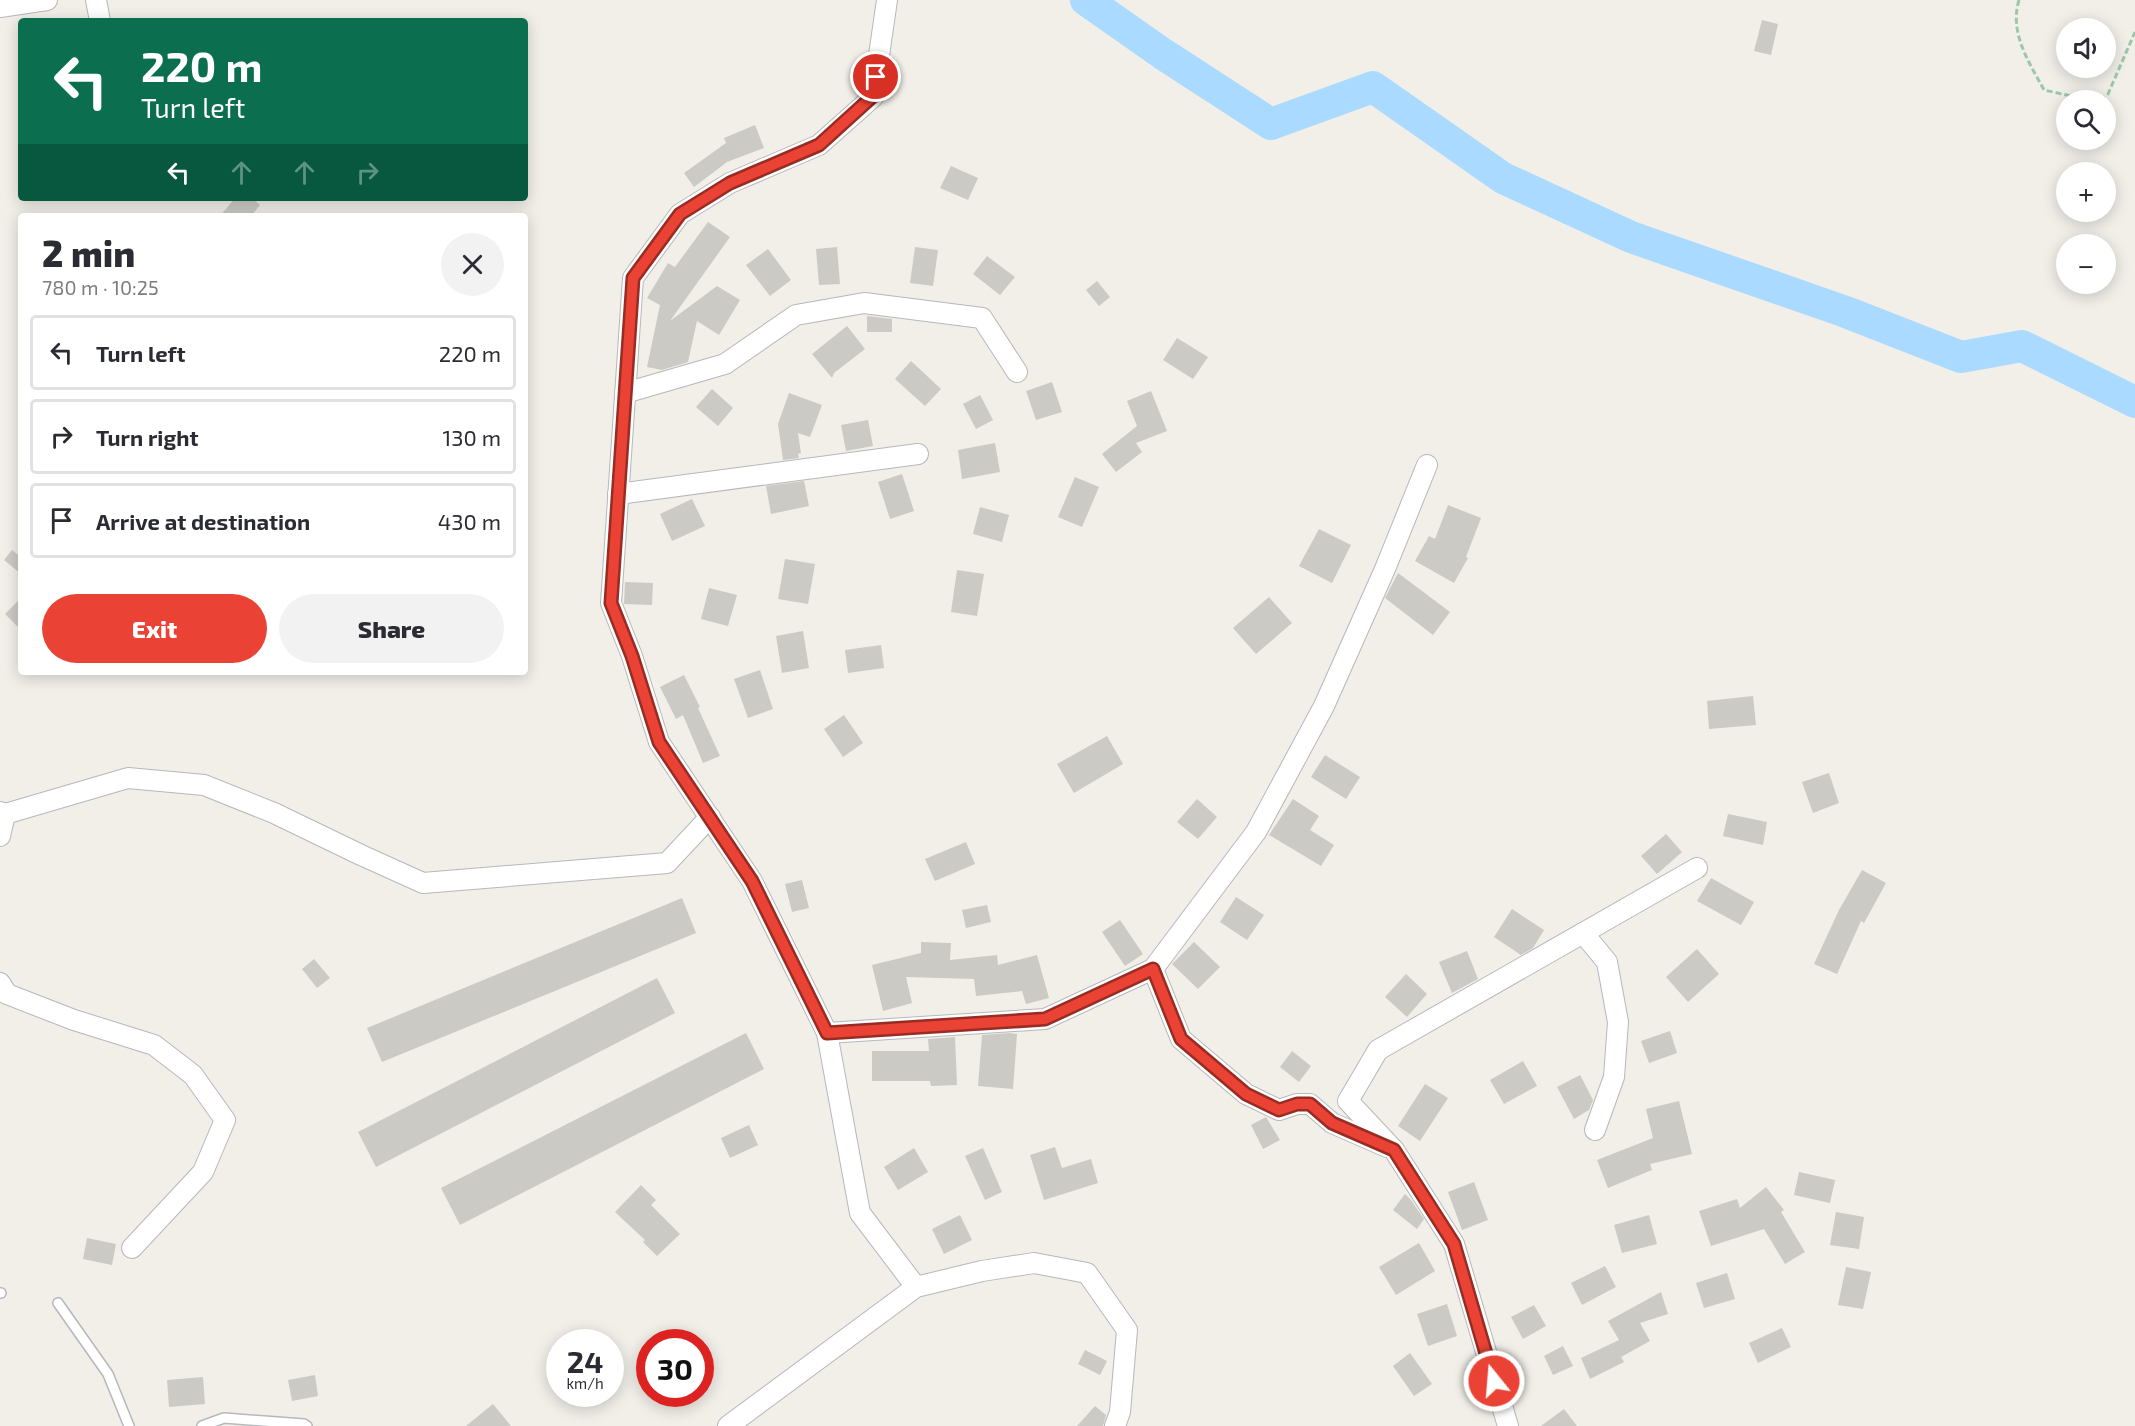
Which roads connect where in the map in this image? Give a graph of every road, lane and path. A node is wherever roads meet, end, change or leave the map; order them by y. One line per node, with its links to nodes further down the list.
1 (47, 0): 5 (street)
2 (96, 0): 6 (street)
3 (887, 0): 11 (street)
4 (2019, 0): 9 (path)
5 (0, 7)
6 (99, 18)
7 (2135, 32): 8 (path)
8 (2110, 90)
9 (2056, 93)
10 (1017, 372): 11 (street)
11 (626, 393): 14 (street)
12 (918, 454): 14 (street)
13 (1427, 465): 20 (street)
14 (618, 494): 16 (street)
15 (3, 813): 16 (street); 17 (street)
16 (710, 818): 22 (street)
17 (0, 836)
18 (1697, 868): 19 (street)
19 (1583, 933): 23 (street); 24 (street)
20 (1153, 969): 22 (street); 24 (street)
21 (0, 983): 25 (street)
22 (827, 1033): 26 (street)
23 (1595, 1130)
24 (1394, 1150): 33 (street)
25 (132, 1248)
26 (916, 1287): 31 (street); 32 (street)
27 (58, 1303): 28 (lane)
28 (129, 1426)
29 (202, 1426): 30 (lane)
30 (307, 1426)
31 (728, 1426)
32 (1114, 1426)
33 (1508, 1426)

